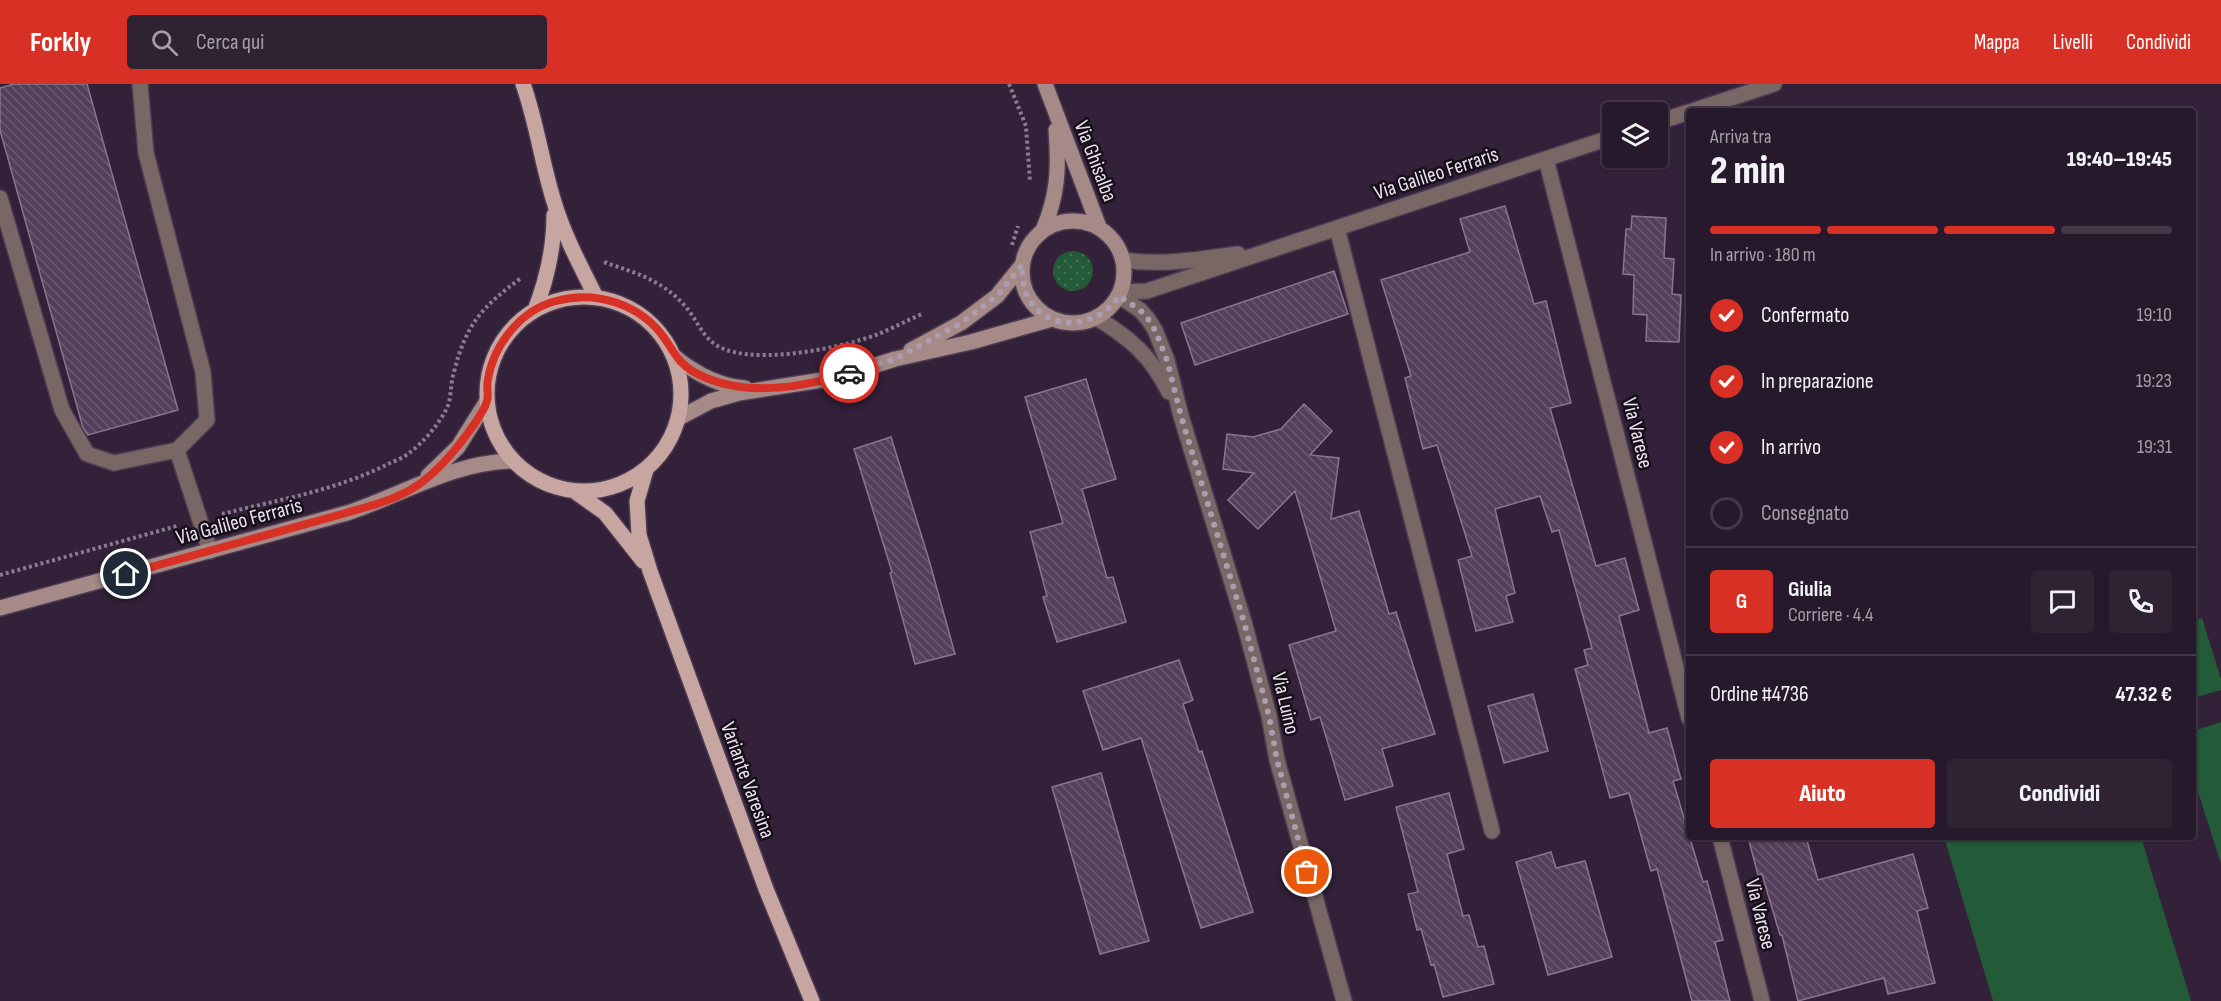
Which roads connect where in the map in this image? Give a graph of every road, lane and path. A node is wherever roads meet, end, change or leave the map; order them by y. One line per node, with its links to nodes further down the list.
1 (140, 84): 37 (street)
2 (523, 84): 14 (main road, Variante Varesina)
3 (1009, 84): 12 (path)
4 (1045, 84): 7 (street, Via Ghisalba)
5 (1774, 84): 6 (street)
6 (1699, 108)
7 (1053, 110): 16 (street, Via Ghisalba); 18 (street, Via Ghisalba)
8 (1686, 112): 9 (street)
9 (1668, 119)
10 (1602, 140): 11 (street, Via Galileo Ferraris)
11 (1546, 159): 17 (street, Via Galileo Ferraris); 47 (street, Via Varese)
12 (1031, 189)
13 (0, 198): 37 (street)
14 (554, 203): 26 (main road, Variante Varesina); 27 (main road, Variante Varesina)
15 (1021, 217): 19 (path)
16 (1099, 227): 18 (street); 22 (street)
17 (1336, 228): 20 (street, Via Galileo Ferraris); 48 (street)
18 (1043, 230): 23 (street)
19 (1012, 246)
20 (1274, 250): 22 (street, Via Galileo Ferraris); 25 (street, Via Galileo Ferraris)
21 (602, 255): 28 (path)
22 (1123, 260): 25 (street)
23 (1022, 265): 30 (street); 32 (street)
24 (521, 278): 42 (path)
25 (1120, 294): 29 (street); 35 (street, Via Luino)
26 (596, 297): 27 (main road, Variante Varesina); 31 (main road, Variante Varesina)
27 (535, 310): 34 (main road, Variante Varesina)
28 (926, 313)
29 (1097, 318): 30 (street); 35 (street, Via Luino)
30 (1052, 319): 32 (street)
31 (675, 357): 33 (street); 36 (main road, Variante Varesina)
32 (895, 359): 33 (street)
33 (754, 389): 36 (street)
34 (487, 401): 38 (main road, Variante Varesina); 40 (street, Via Galileo Ferraris)
35 (1181, 416): 51 (street, Via Luino)
36 (679, 418): 39 (main road, Variante Varesina)
37 (177, 450): 42 (street)
38 (513, 461): 40 (street, Via Galileo Ferraris); 41 (main road, Variante Varesina)
39 (646, 470): 41 (main road, Variante Varesina); 44 (main road, Variante Varesina)
40 (417, 486): 43 (street, Via Galileo Ferraris)
41 (573, 491): 44 (main road, Variante Varesina)
42 (200, 520): 43 (street); 45 (path)
43 (210, 551): 46 (street, Via Galileo Ferraris)
44 (650, 571): 50 (main road, Variante Varesina)
45 (0, 575)
46 (0, 608)
47 (1686, 706)
48 (1492, 831)
49 (1721, 840): 52 (street, Via Varese)
50 (812, 1001)
51 (1344, 1001)
52 (1762, 1001)

